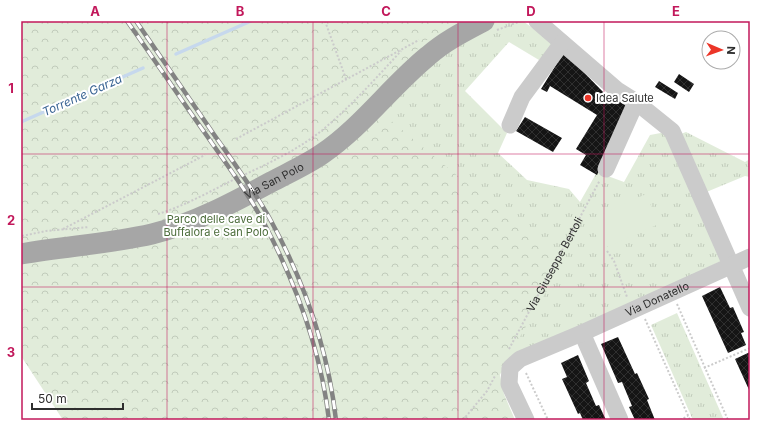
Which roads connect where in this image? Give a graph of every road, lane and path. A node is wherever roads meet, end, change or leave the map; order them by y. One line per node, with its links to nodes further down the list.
1 (325, 21): 5 (path)
2 (484, 21): 16 (main road, Via San Polo)
3 (537, 21): 4 (street)
4 (562, 43): 6 (street); 7 (street)
5 (346, 79): 8 (path); 11 (path)
6 (636, 102): 10 (street); 18 (street)
7 (510, 125)
8 (236, 139)
9 (205, 155): 13 (path)
10 (606, 169): 25 (path, Via Giuseppe Bertoli)
11 (152, 216)
12 (90, 226): 13 (path)
13 (61, 230): 14 (path)
14 (21, 236)
15 (607, 251): 20 (path)
16 (21, 254)
17 (750, 257): 18 (street, Via Donatello)
18 (731, 265): 19 (street, Via Donatello); 21 (street)
19 (672, 292): 23 (street, Via Donatello); 26 (path)
20 (628, 300)
21 (750, 308)
22 (642, 314): 28 (path)
23 (582, 333): 25 (street, Via Donatello); 32 (street)
24 (750, 348): 26 (path)
25 (514, 355): 30 (street); 31 (path)
26 (704, 368): 35 (path)
27 (497, 371): 29 (path)
28 (688, 416): 33 (path); 34 (path)
29 (463, 420)
30 (526, 420)
31 (548, 420)
32 (620, 420)
33 (680, 420)
34 (690, 420)
35 (728, 420)

